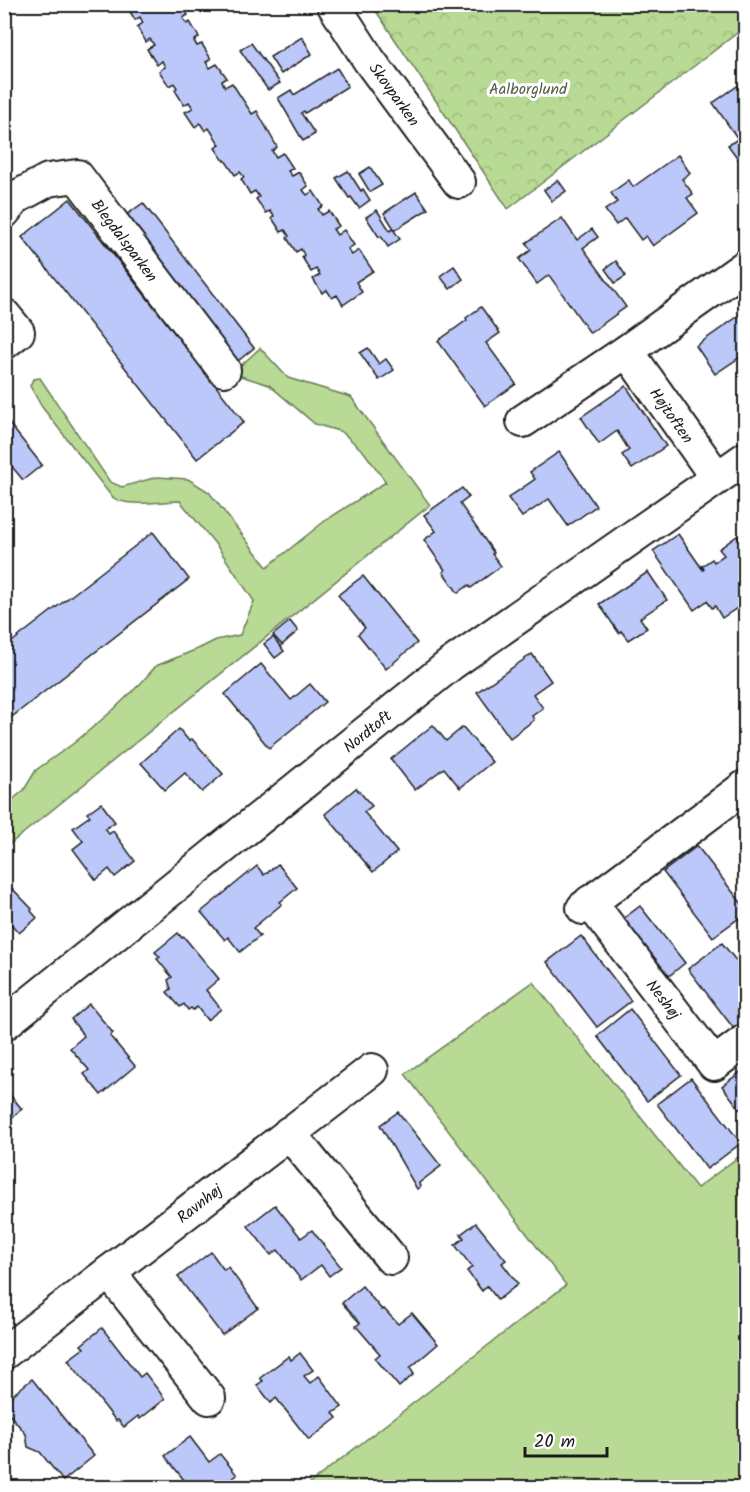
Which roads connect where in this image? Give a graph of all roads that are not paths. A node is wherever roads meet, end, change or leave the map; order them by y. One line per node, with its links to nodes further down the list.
1 (333, 4): 2 (street, Skovparken)
2 (459, 182)
3 (4, 212): 8 (street, Blegdalsparken)
4 (746, 266): 7 (street)
5 (4, 315): 6 (street)
6 (4, 343)
7 (627, 351): 9 (street); 11 (street, Højtoften)
8 (224, 370)
9 (523, 421)
10 (746, 458): 11 (street, Nordtoft)
11 (717, 478): 13 (street, Nordtoft)
12 (746, 786): 14 (street, Neshøj)
13 (4, 1024)
14 (746, 1040)
15 (372, 1070): 16 (street, Ravnhøj)
16 (289, 1133): 17 (street); 18 (street, Ravnhøj)
17 (392, 1258)
18 (109, 1272): 19 (street, Ravnhøj); 20 (street)
19 (4, 1353)
20 (209, 1398)

